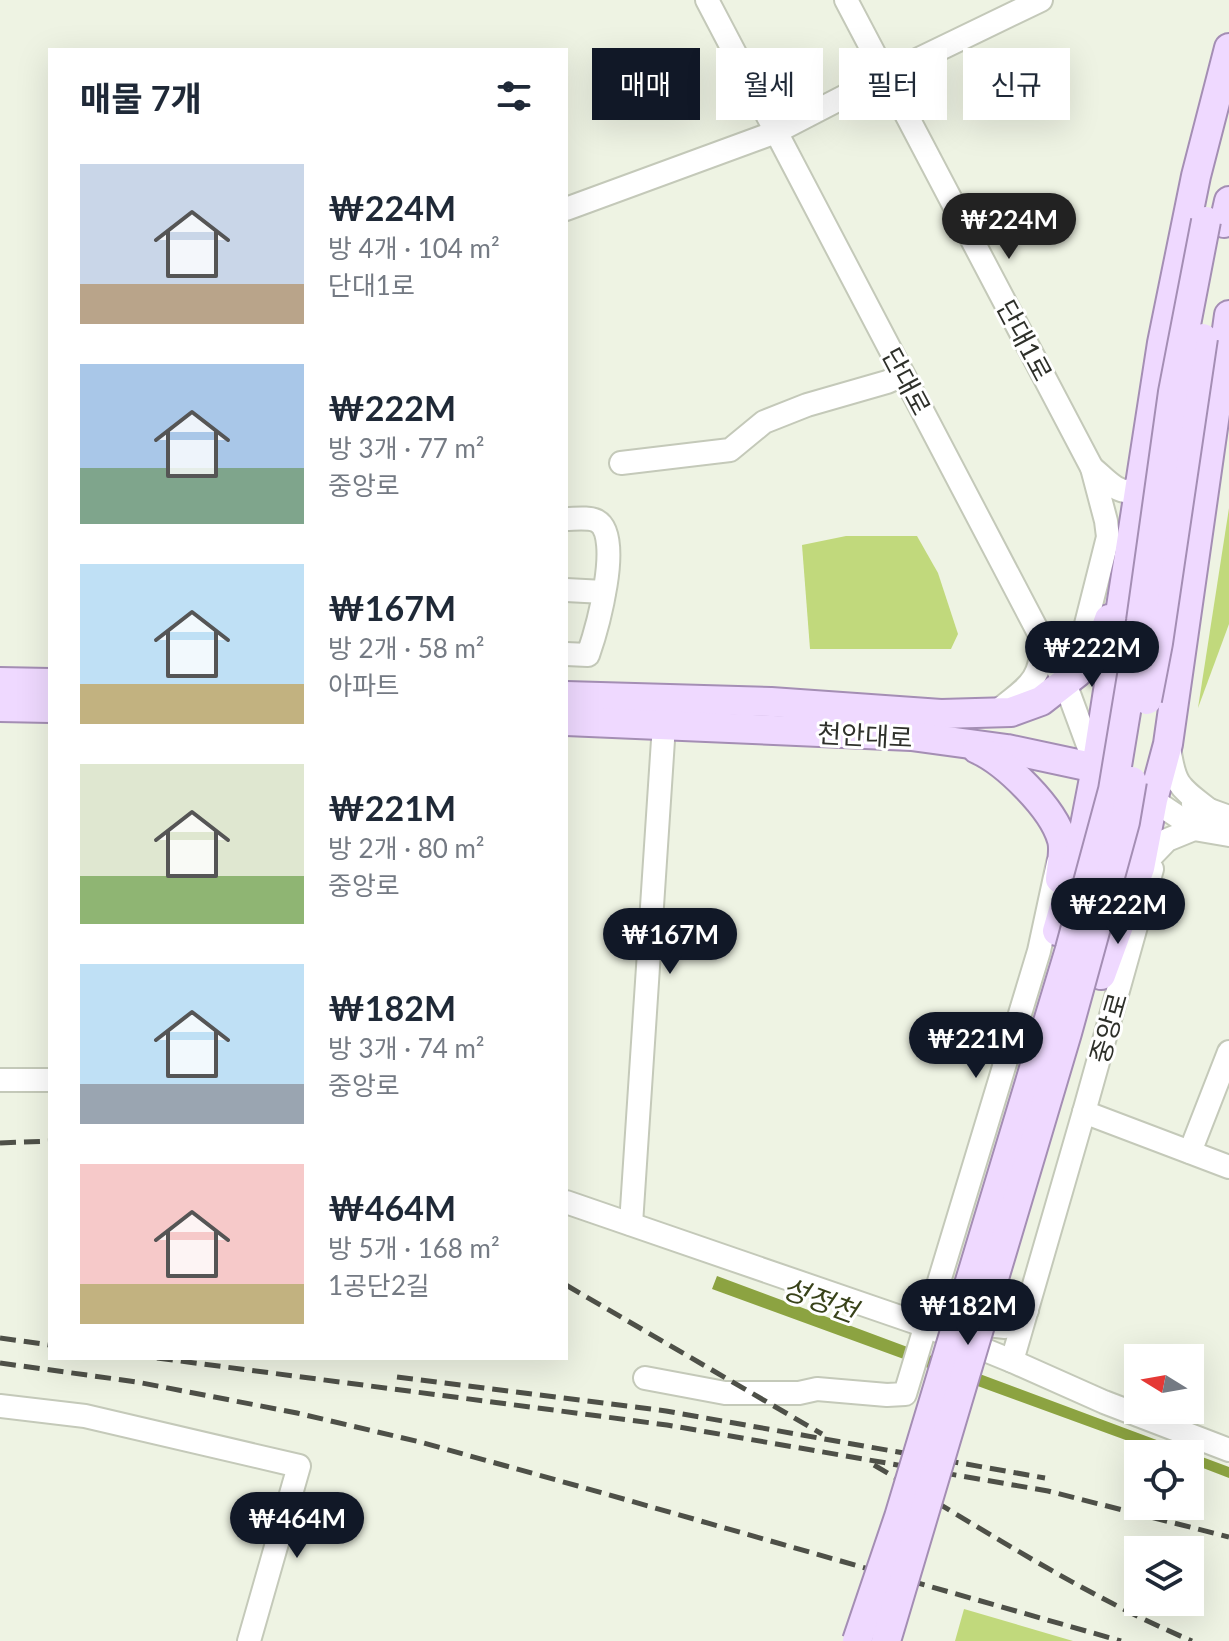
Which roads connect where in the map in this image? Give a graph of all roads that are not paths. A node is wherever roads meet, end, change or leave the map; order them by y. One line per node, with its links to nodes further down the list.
1 (707, 0): 10 (street, 단대로)
2 (846, 0): 4 (street, 단대1로)
3 (1041, 0): 5 (street)
4 (872, 48)
5 (942, 48)
6 (1229, 48): 17 (main road)
7 (1229, 90): 12 (main road)
8 (839, 99): 10 (street)
9 (910, 120): 16 (street, 단대1로)
10 (776, 132): 11 (street); 14 (street, 단대로)
11 (568, 208)
12 (1220, 215): 61 (main road, bridge); 62 (main road, bridge)
13 (1229, 315): 35 (main road)
14 (903, 375): 15 (street); 22 (street, 단대로)
15 (621, 463)
16 (1092, 468): 17 (street); 26 (street)
17 (1140, 480): 18 (main road)
18 (1134, 517): 26 (main road); 36 (main road)
19 (568, 519): 21 (street)
20 (568, 590): 21 (street)
21 (604, 592): 23 (street)
22 (1039, 632): 26 (street, 단대로); 30 (street)
23 (568, 654)
24 (0, 682): 25 (main road)
25 (48, 683)
26 (1065, 683): 30 (main road); 36 (street, 단대로)
27 (568, 696): 31 (main road, 천안대로)
28 (0, 707): 29 (main road)
29 (48, 708)
30 (996, 712): 31 (main road)
31 (941, 714): 36 (main road)
32 (568, 721): 33 (main road, 천안대로)
33 (664, 725): 34 (main road, 천안대로); 51 (street)
34 (965, 743): 36 (main road, 천안대로); 41 (main road)
35 (1168, 744): 37 (main road); 38 (street)
36 (1096, 768): 37 (main road, 천안대로); 43 (main road)
37 (1153, 800): 38 (street); 40 (street); 42 (main road)
38 (1208, 809): 39 (street)
39 (1229, 817)
40 (1229, 835): 42 (street)
41 (1063, 842): 43 (main road); 52 (street)
42 (1149, 860): 47 (street, 중앙로); 63 (main road)
43 (1057, 931): 61 (main road, bridge)
44 (1229, 1052): 48 (street)
45 (0, 1080): 46 (street)
46 (48, 1080)
47 (1084, 1112): 48 (street); 53 (street, 중앙로)
48 (1190, 1152): 49 (street)
49 (1229, 1167)
50 (568, 1203): 51 (street)
51 (631, 1224): 55 (street)
52 (939, 1282): 54 (street); 55 (street)
53 (1027, 1310): 54 (street); 56 (street, 중앙로)
54 (969, 1324): 55 (street)
55 (920, 1346): 56 (street); 57 (street)
56 (1012, 1361): 59 (street)
57 (645, 1378)
58 (0, 1406): 60 (street)
59 (1229, 1450)
60 (249, 1641)
61 (852, 1641)
62 (886, 1641)
63 (899, 1641)

